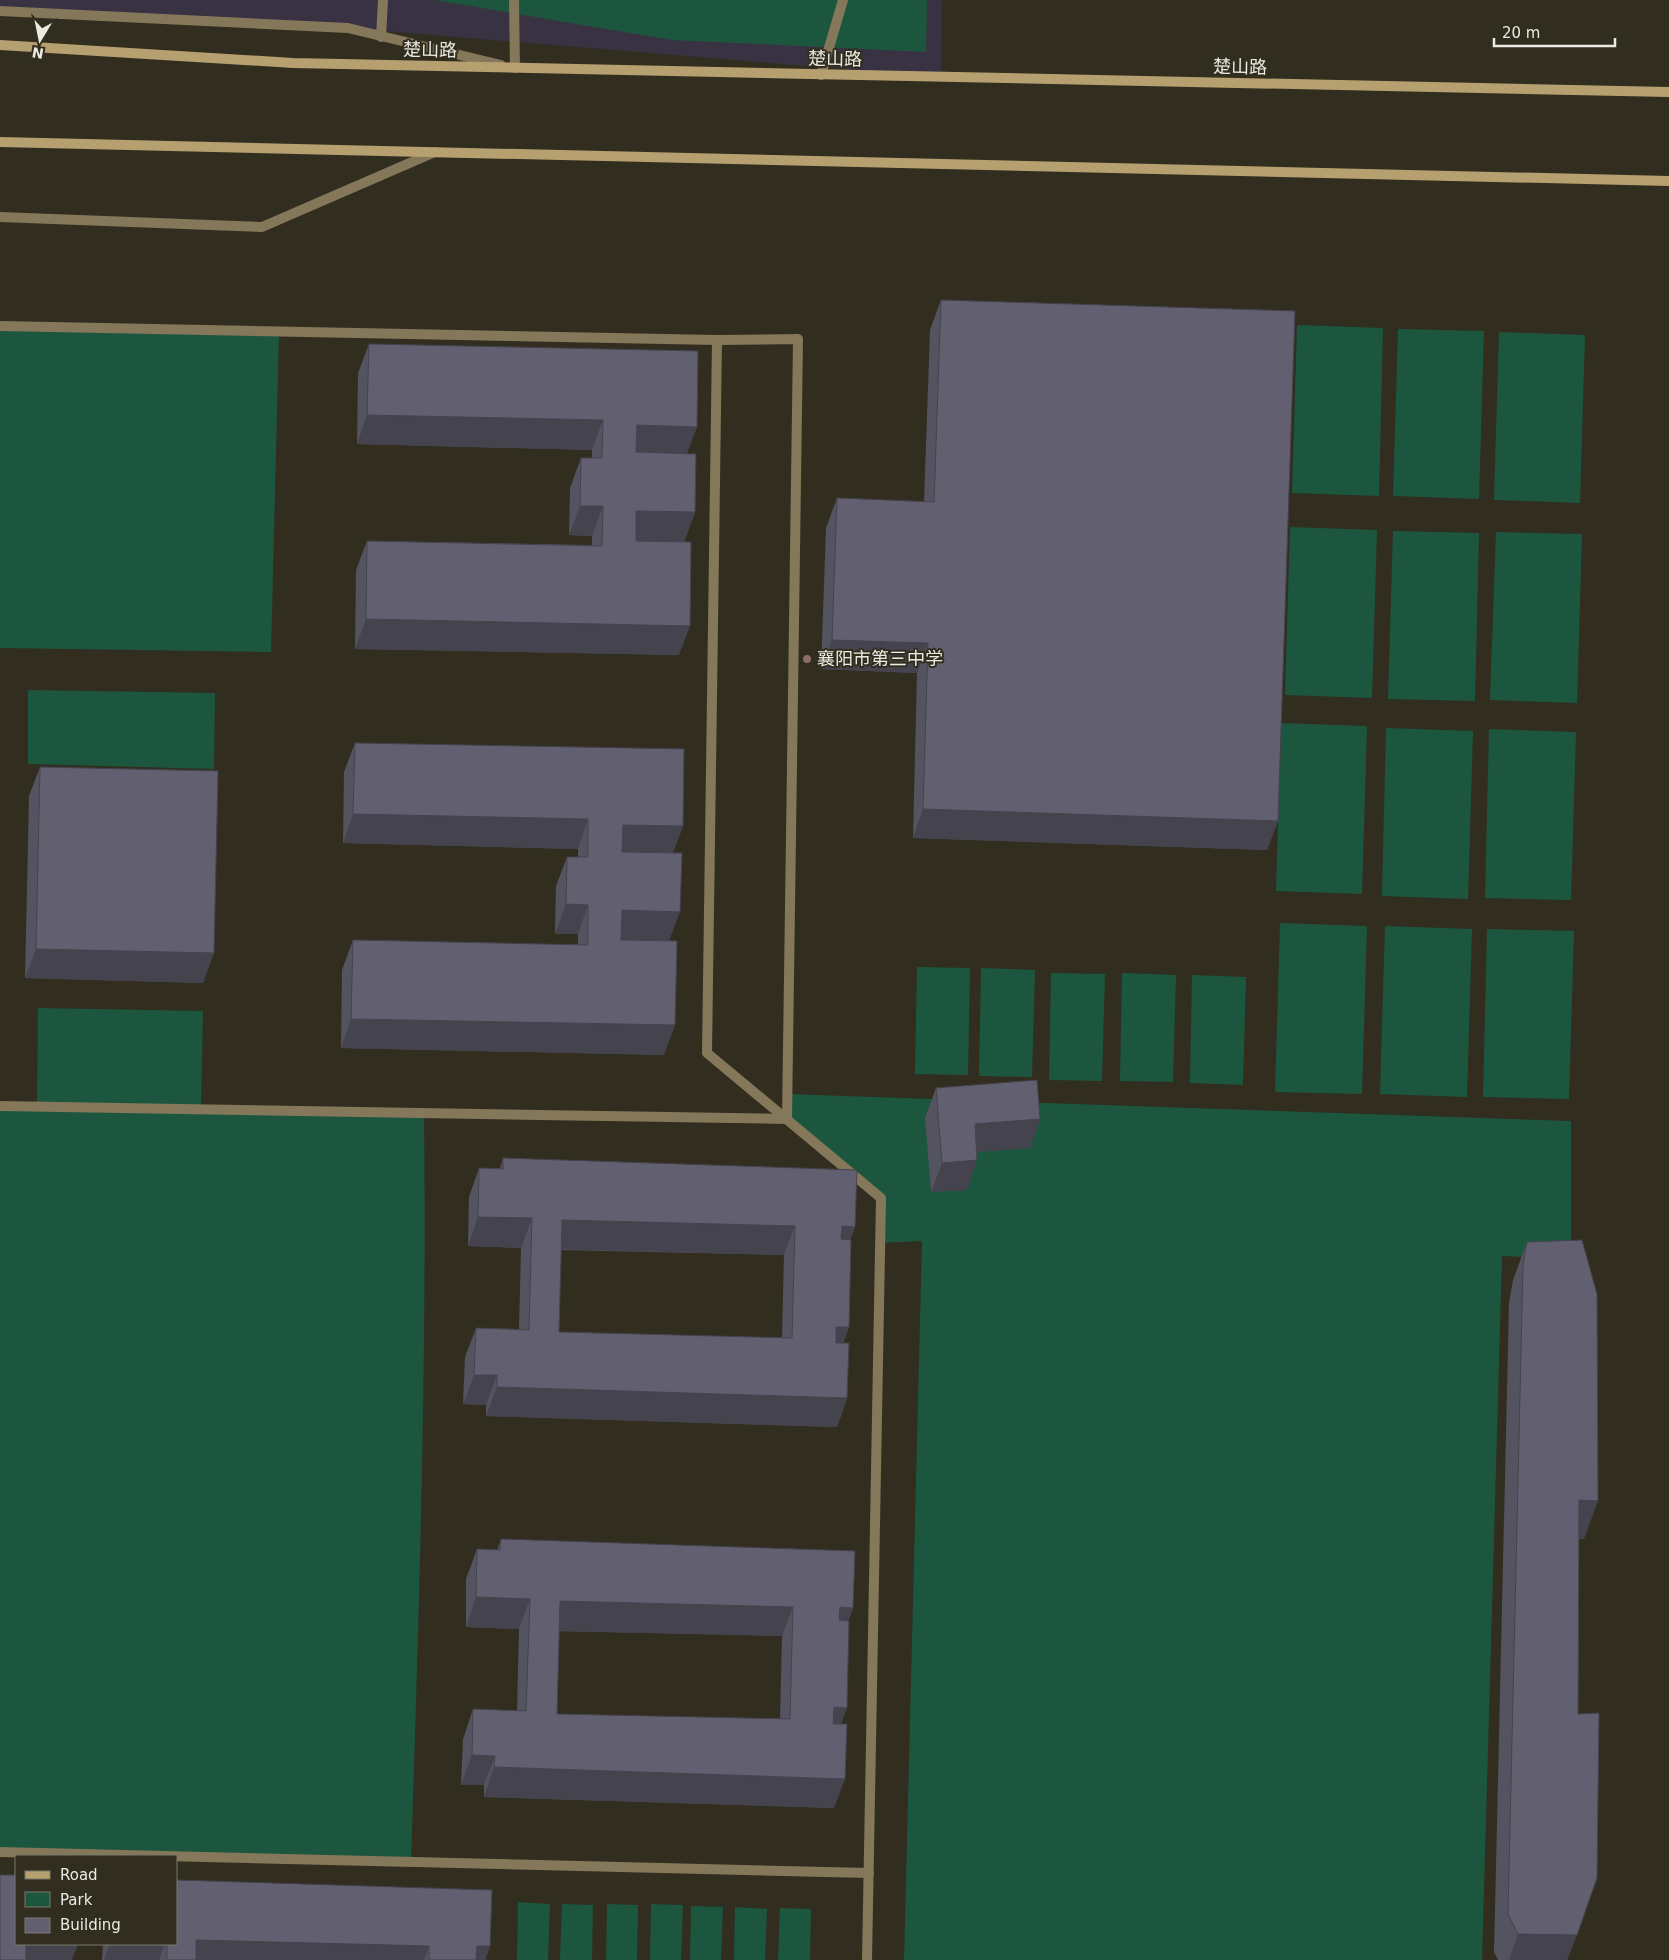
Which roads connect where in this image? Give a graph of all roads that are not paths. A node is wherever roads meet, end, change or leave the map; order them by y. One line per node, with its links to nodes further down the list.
1 (383, 0): 5 (street)
2 (514, 0): 7 (street)
3 (843, 0): 8 (street)
4 (0, 11): 5 (street)
5 (381, 36): 7 (street)
6 (0, 45): 7 (main road, 楚山路)
7 (515, 68): 8 (main road, 楚山路)
8 (821, 75): 9 (main road, 楚山路)
9 (1669, 92)
10 (0, 142): 11 (main road)
11 (435, 152): 12 (main road); 13 (street)
12 (1669, 181)
13 (0, 217)
14 (0, 326): 15 (street)
15 (717, 340): 17 (street); 17 (street)
16 (0, 1106): 17 (street)
17 (786, 1119): 21 (street)
18 (0, 1852): 19 (street)
19 (124, 1855)
20 (178, 1856): 21 (street)
21 (869, 1873): 22 (street)
22 (867, 1960)

